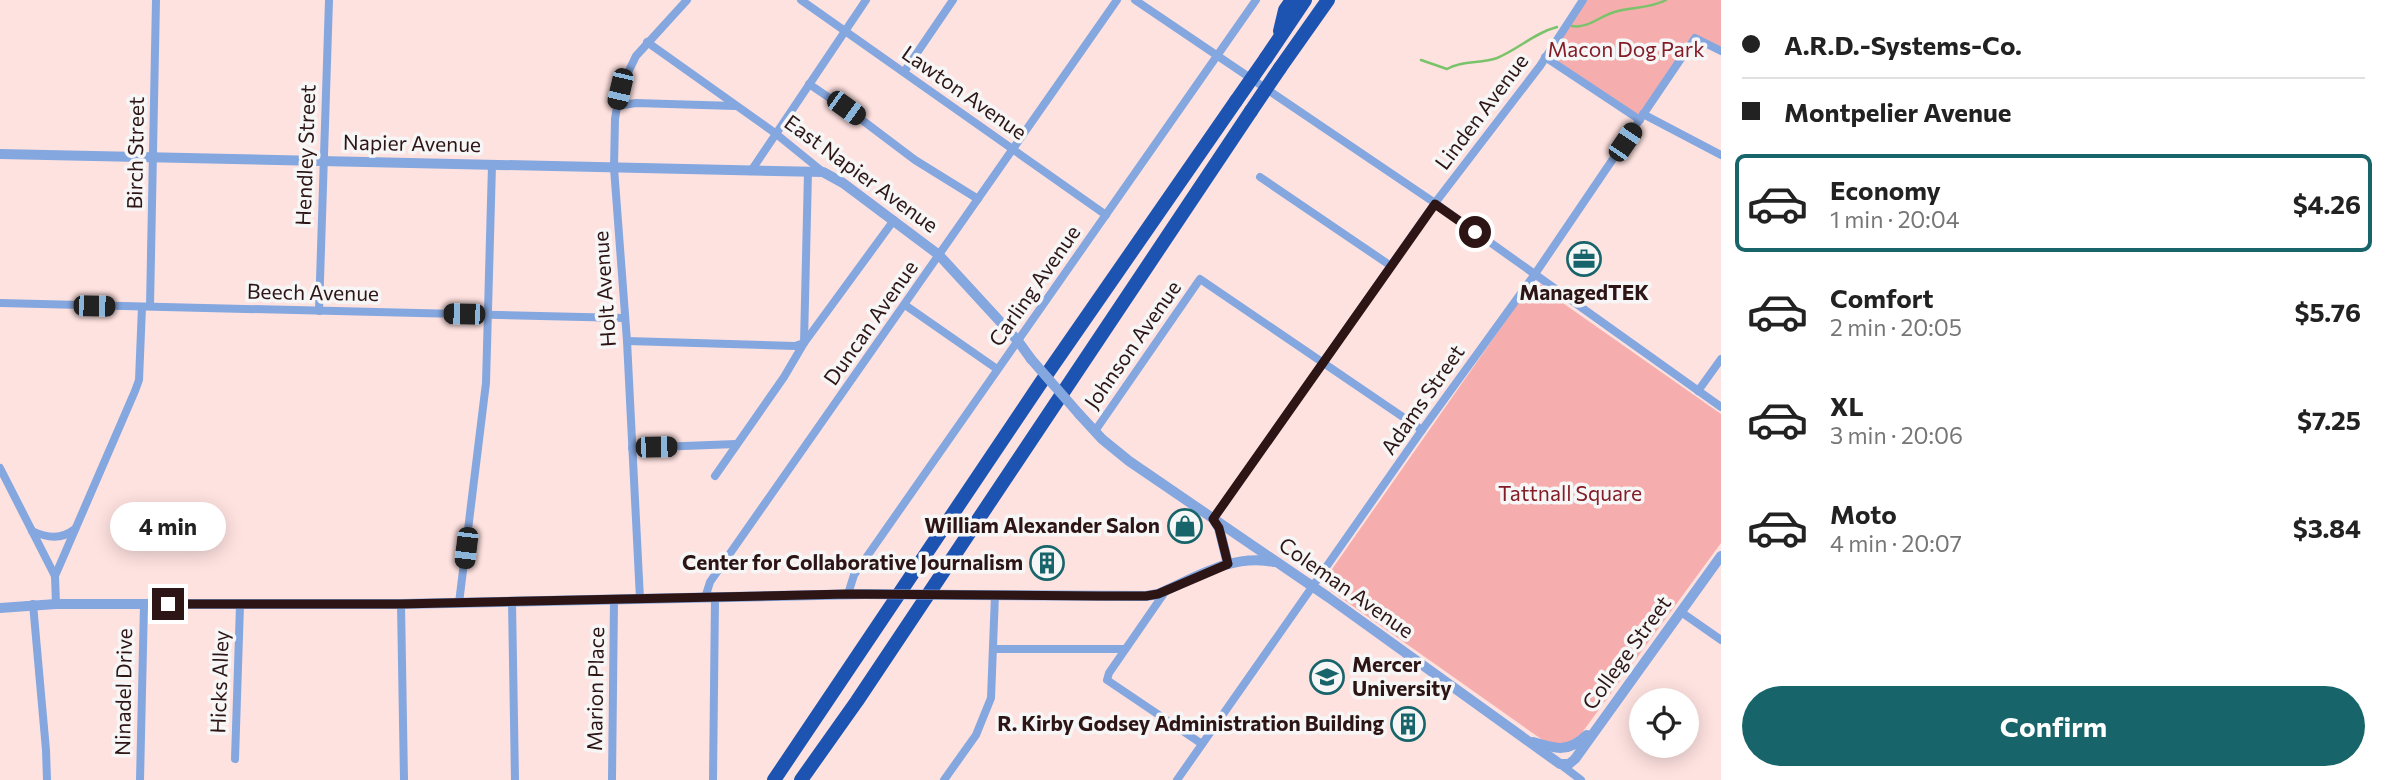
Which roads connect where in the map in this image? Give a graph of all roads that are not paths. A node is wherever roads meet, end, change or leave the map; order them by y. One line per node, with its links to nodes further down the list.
1 (156, 0): 29 (street, Birch Street)
2 (329, 0): 30 (street, Hendley Street)
3 (687, 0): 16 (street, Holt Avenue)
4 (802, 0): 14 (street, Lawton Avenue)
5 (866, 0): 14 (street)
6 (953, 0): 20 (street)
7 (1116, 0): 26 (street, Duncan Avenue)
8 (1135, 0): 18 (street)
9 (1256, 0): 18 (street, Carling Avenue)
10 (1292, 0): 15 (highway)
11 (1305, 0): 15 (highway)
12 (1328, 0): 104 (highway, bridge)
13 (1583, 0): 19 (street, Linden Avenue)
14 (845, 31): 20 (street, Lawton Avenue); 21 (street)
15 (1278, 40): 103 (highway, bridge)
16 (648, 42): 22 (street, Holt Avenue); 23 (street, East Napier Avenue)
17 (1721, 51): 24 (street, Adams Street)
18 (1217, 57): 38 (street); 39 (street, Carling Avenue)
19 (1545, 57): 24 (street); 38 (street, Linden Avenue)
20 (904, 72): 26 (street, Lawton Avenue)
21 (809, 84): 25 (street); 37 (street)
22 (617, 106): 23 (street); 32 (street, Holt Avenue)
23 (735, 106): 25 (street, East Napier Avenue)
24 (1642, 117): 28 (street); 43 (street, Adams Street)
25 (775, 133): 33 (street); 35 (street, East Napier Avenue)
26 (1013, 148): 37 (street, Duncan Avenue); 39 (street, Lawton Avenue)
27 (0, 154): 29 (street, Napier Avenue)
28 (1721, 155)
29 (153, 157): 30 (street, Napier Avenue); 46 (street, Birch Street)
30 (324, 162): 31 (street, Napier Avenue); 47 (street, Hendley Street)
31 (492, 165): 32 (street, Napier Avenue); 48 (street)
32 (614, 168): 33 (street, Napier Avenue); 49 (street, Holt Avenue)
33 (751, 171): 34 (street, Napier Avenue)
34 (808, 172): 35 (street, Napier Avenue); 52 (street)
35 (823, 172): 40 (street, East Napier Avenue)
36 (1260, 177): 42 (street)
37 (978, 200): 41 (street, Duncan Avenue)
38 (1435, 204): 42 (street, Linden Avenue); 43 (street)
39 (1106, 215): 51 (street, Carling Avenue)
40 (894, 220): 41 (street, East Napier Avenue); 52 (street)
41 (939, 255): 45 (street, Duncan Avenue); 51 (street, East Napier Avenue)
42 (1391, 265): 55 (street, Linden Avenue)
43 (1535, 274): 57 (street); 59 (street, Adams Street)
44 (0, 303): 46 (street, Beech Avenue)
45 (905, 305): 56 (street); 77 (street, Duncan Avenue)
46 (146, 307): 47 (street, Beech Avenue); 67 (street, Birch Street)
47 (319, 311): 48 (street, Beech Avenue)
48 (488, 315): 49 (street, Beech Avenue); 81 (street)
49 (625, 318): 50 (street, Holt Avenue)
50 (627, 341): 52 (street); 62 (street, Holt Avenue)
51 (1018, 341): 53 (street, East Napier Avenue); 56 (street, Carling Avenue)
52 (804, 343): 61 (street)
53 (1031, 359): 60 (street, Coleman Avenue, bridge)
54 (1721, 359): 57 (street)
55 (1322, 363): 59 (street); 60 (street, Johnson Avenue); 66 (street, Linden Avenue)
56 (997, 369): 75 (street, Carling Avenue)
57 (1698, 391): 58 (street)
58 (1721, 407)
59 (1422, 430): 73 (street, Adams Street)
60 (1095, 431): 66 (street, Coleman Avenue)
61 (736, 444): 62 (street); 64 (street)
62 (632, 448): 78 (street, Holt Avenue)
63 (0, 468): 65 (street)
64 (715, 476)
65 (4, 488): 68 (street)
66 (1213, 519): 70 (street, Coleman Avenue); 71 (street)
67 (75, 529): 68 (street); 72 (street, Birch Street)
68 (32, 531): 72 (street)
69 (1721, 556): 88 (street, College Street)
70 (1278, 563): 71 (street); 73 (street, Coleman Avenue)
71 (1228, 564): 74 (street)
72 (54, 576): 83 (street)
73 (1314, 587): 93 (street, Coleman Avenue); 94 (street, Adams Street)
74 (1167, 589): 76 (street); 91 (street)
75 (848, 594): 76 (street, bridge); 77 (street)
76 (995, 595): 90 (street)
77 (710, 598): 78 (street); 102 (street, Duncan Avenue)
78 (640, 599): 79 (street)
79 (614, 600): 80 (street); 97 (street, Marion Place)
80 (512, 602): 81 (street); 101 (street)
81 (459, 603): 85 (street)
82 (33, 604): 83 (street); 87 (street); 98 (street)
83 (56, 604): 84 (street)
84 (144, 604): 86 (street); 99 (street, Ninadel Drive)
85 (401, 604): 86 (street); 100 (street)
86 (240, 605): 95 (street, Hicks Alley)
87 (0, 608)
88 (1681, 612): 89 (street); 92 (street, College Street)
89 (1721, 640)
90 (993, 649): 91 (street); 105 (street)
91 (1125, 649): 94 (street)
92 (1602, 720): 93 (street); 96 (street, College Street)
93 (1524, 739): 96 (street, Coleman Avenue)
94 (1202, 744): 106 (street, Adams Street)
95 (235, 759)
96 (1560, 764): 107 (street)
97 (612, 779)
98 (47, 780)
99 (140, 780)
100 (404, 780)
101 (515, 780)
102 (713, 780)
103 (775, 780)
104 (802, 780)
105 (944, 780)
106 (1177, 780)
107 (1581, 780)

